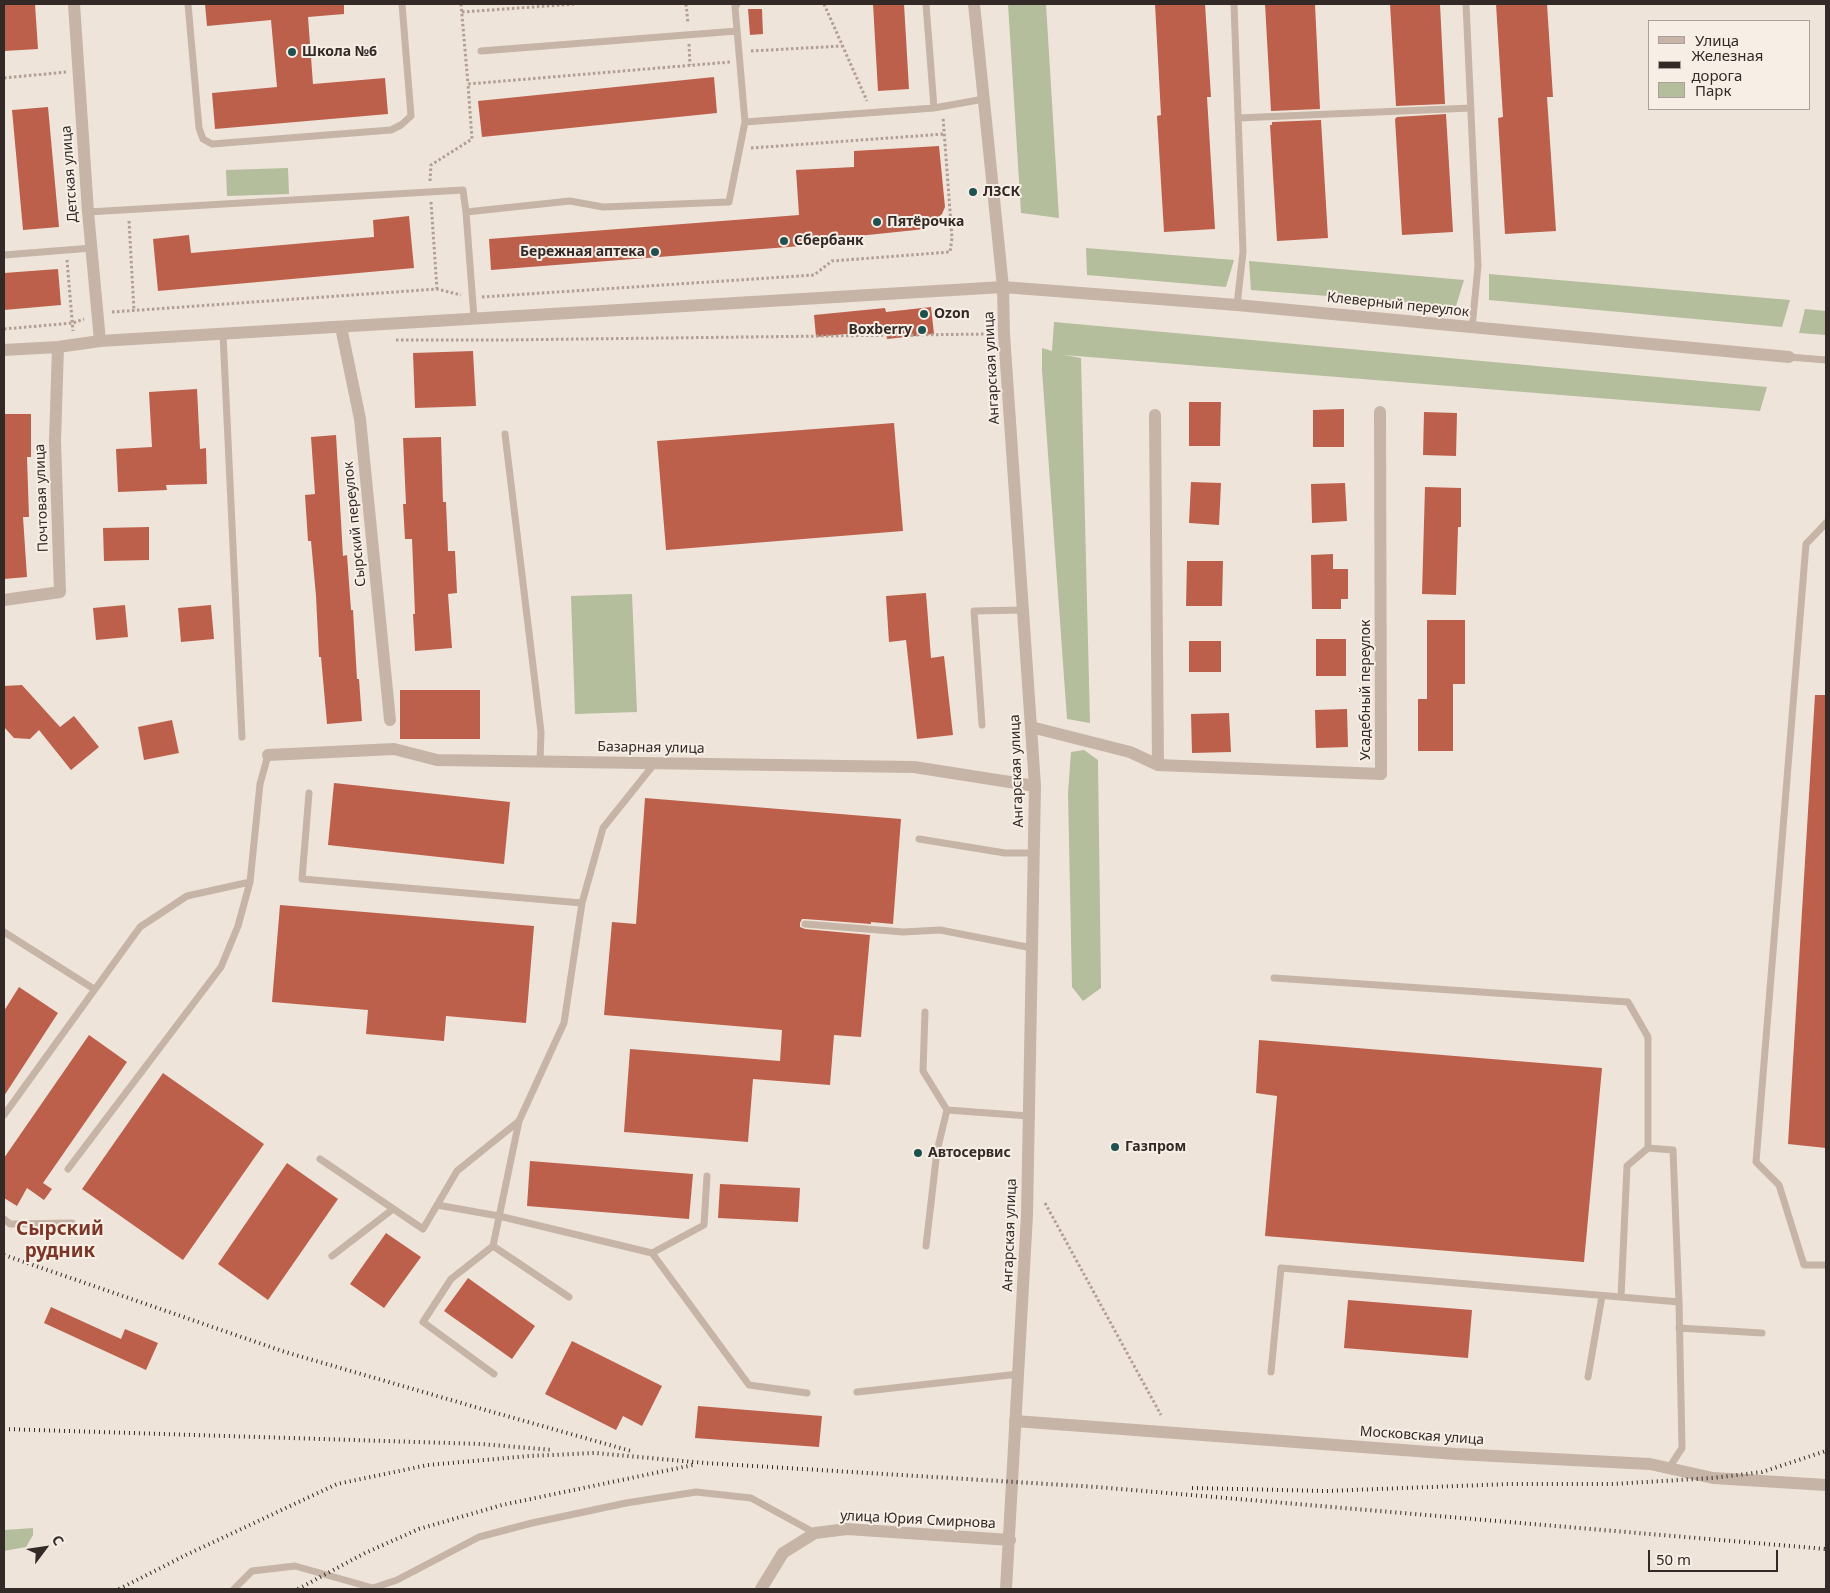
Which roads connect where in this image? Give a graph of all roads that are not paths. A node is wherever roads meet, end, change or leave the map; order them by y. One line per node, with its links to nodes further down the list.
1 (74, 4): 16 (street, Детская улица)
2 (188, 4): 3 (lane)
3 (402, 4)
4 (737, 4): 9 (lane)
5 (926, 4): 12 (lane)
6 (974, 4): 11 (street, Ангарская улица)
7 (1234, 4): 14 (lane)
8 (1466, 4): 13 (lane)
9 (737, 31): 10 (lane); 15 (lane)
10 (481, 51)
11 (984, 100): 12 (lane); 20 (street, Ангарская улица)
12 (934, 108): 15 (lane)
13 (1471, 108): 14 (lane); 24 (lane)
14 (1238, 118): 21 (lane)
15 (745, 122): 17 (lane)
16 (88, 212): 17 (lane); 18 (street, Детская улица)
17 (466, 212): 22 (lane)
18 (92, 248): 19 (lane); 26 (street, Детская улица)
19 (4, 255)
20 (1004, 287): 21 (street, Клеверный переулок); 22 (street, Клеверный переулок); 36 (street, Ангарская улица)
21 (1237, 305): 24 (street, Клеверный переулок)
22 (474, 318): 23 (street, Клеверный переулок)
23 (342, 327): 25 (street, Клеверный переулок); 37 (street, Сырский переулок)
24 (1472, 328): 29 (street, Клеверный переулок)
25 (223, 334): 26 (street, Клеверный переулок); 40 (lane)
26 (100, 341): 27 (street, Клеверный переулок)
27 (58, 347): 28 (street, Клеверный переулок); 35 (street, Почтовая улица)
28 (4, 350)
29 (1789, 357): 30 (lane)
30 (1826, 360)
31 (1380, 412): 44 (street, Усадебный переулок)
32 (1155, 415): 44 (street)
33 (505, 434): 42 (lane)
34 (1826, 523): 74 (lane)
35 (4, 600)
36 (1023, 610): 38 (lane); 39 (street, Ангарская улица)
37 (390, 720)
38 (982, 725)
39 (1031, 727): 44 (street, Усадебный переулок); 45 (street, Ангарская улица)
40 (242, 737)
41 (268, 755): 42 (street, Базарная улица); 49 (lane)
42 (540, 762): 43 (street, Базарная улица)
43 (655, 763): 45 (street, Базарная улица); 50 (lane)
44 (1158, 764)
45 (1035, 786): 48 (street, Ангарская улица)
46 (309, 793): 50 (lane)
47 (919, 839): 48 (lane)
48 (1034, 853): 53 (street, Ангарская улица)
49 (250, 882): 55 (lane); 63 (lane)
50 (582, 903): 60 (lane)
51 (805, 924): 53 (lane)
52 (4, 932): 55 (lane)
53 (1032, 948): 59 (street, Ангарская улица)
54 (1274, 978): 61 (lane)
55 (94, 989): 58 (lane)
56 (925, 1012): 57 (lane)
57 (947, 1110): 59 (lane); 71 (lane)
58 (4, 1115)
59 (1029, 1116): 83 (street, Ангарская улица)
60 (519, 1121): 65 (lane); 67 (lane)
61 (1648, 1148): 77 (lane); 78 (lane)
62 (320, 1159): 66 (lane)
63 (68, 1169)
64 (707, 1176): 72 (lane)
65 (437, 1205): 66 (lane); 67 (lane)
66 (392, 1209): 73 (lane)
67 (499, 1216): 70 (lane); 72 (lane)
68 (4, 1220): 69 (lane)
69 (72, 1223)
70 (493, 1246): 76 (lane); 82 (lane)
71 (926, 1246)
72 (652, 1253): 85 (lane)
73 (332, 1256)
74 (1826, 1265)
75 (1602, 1296): 77 (lane); 81 (lane); 84 (lane)
76 (569, 1297)
77 (1621, 1297): 78 (lane)
78 (1679, 1302): 79 (lane)
79 (1679, 1328): 80 (lane); 88 (lane)
80 (1762, 1333)
81 (1270, 1372)
82 (494, 1374)
83 (1019, 1374): 86 (lane); 87 (street, Ангарская улица)
84 (1588, 1377)
85 (807, 1392)
86 (857, 1392)
87 (1016, 1421): 88 (street, Московская улица); 91 (street, Ангарская улица)
88 (1669, 1468): 89 (street, Московская улица)
89 (1826, 1485)
90 (815, 1533): 91 (street, улица Юрия Смирнова); 92 (lane); 94 (street, улица Юрия Смирнова)
91 (1010, 1540): 95 (street, Ангарская улица)
92 (373, 1588): 93 (lane)
93 (234, 1589)
94 (761, 1589)
95 (1006, 1589)

